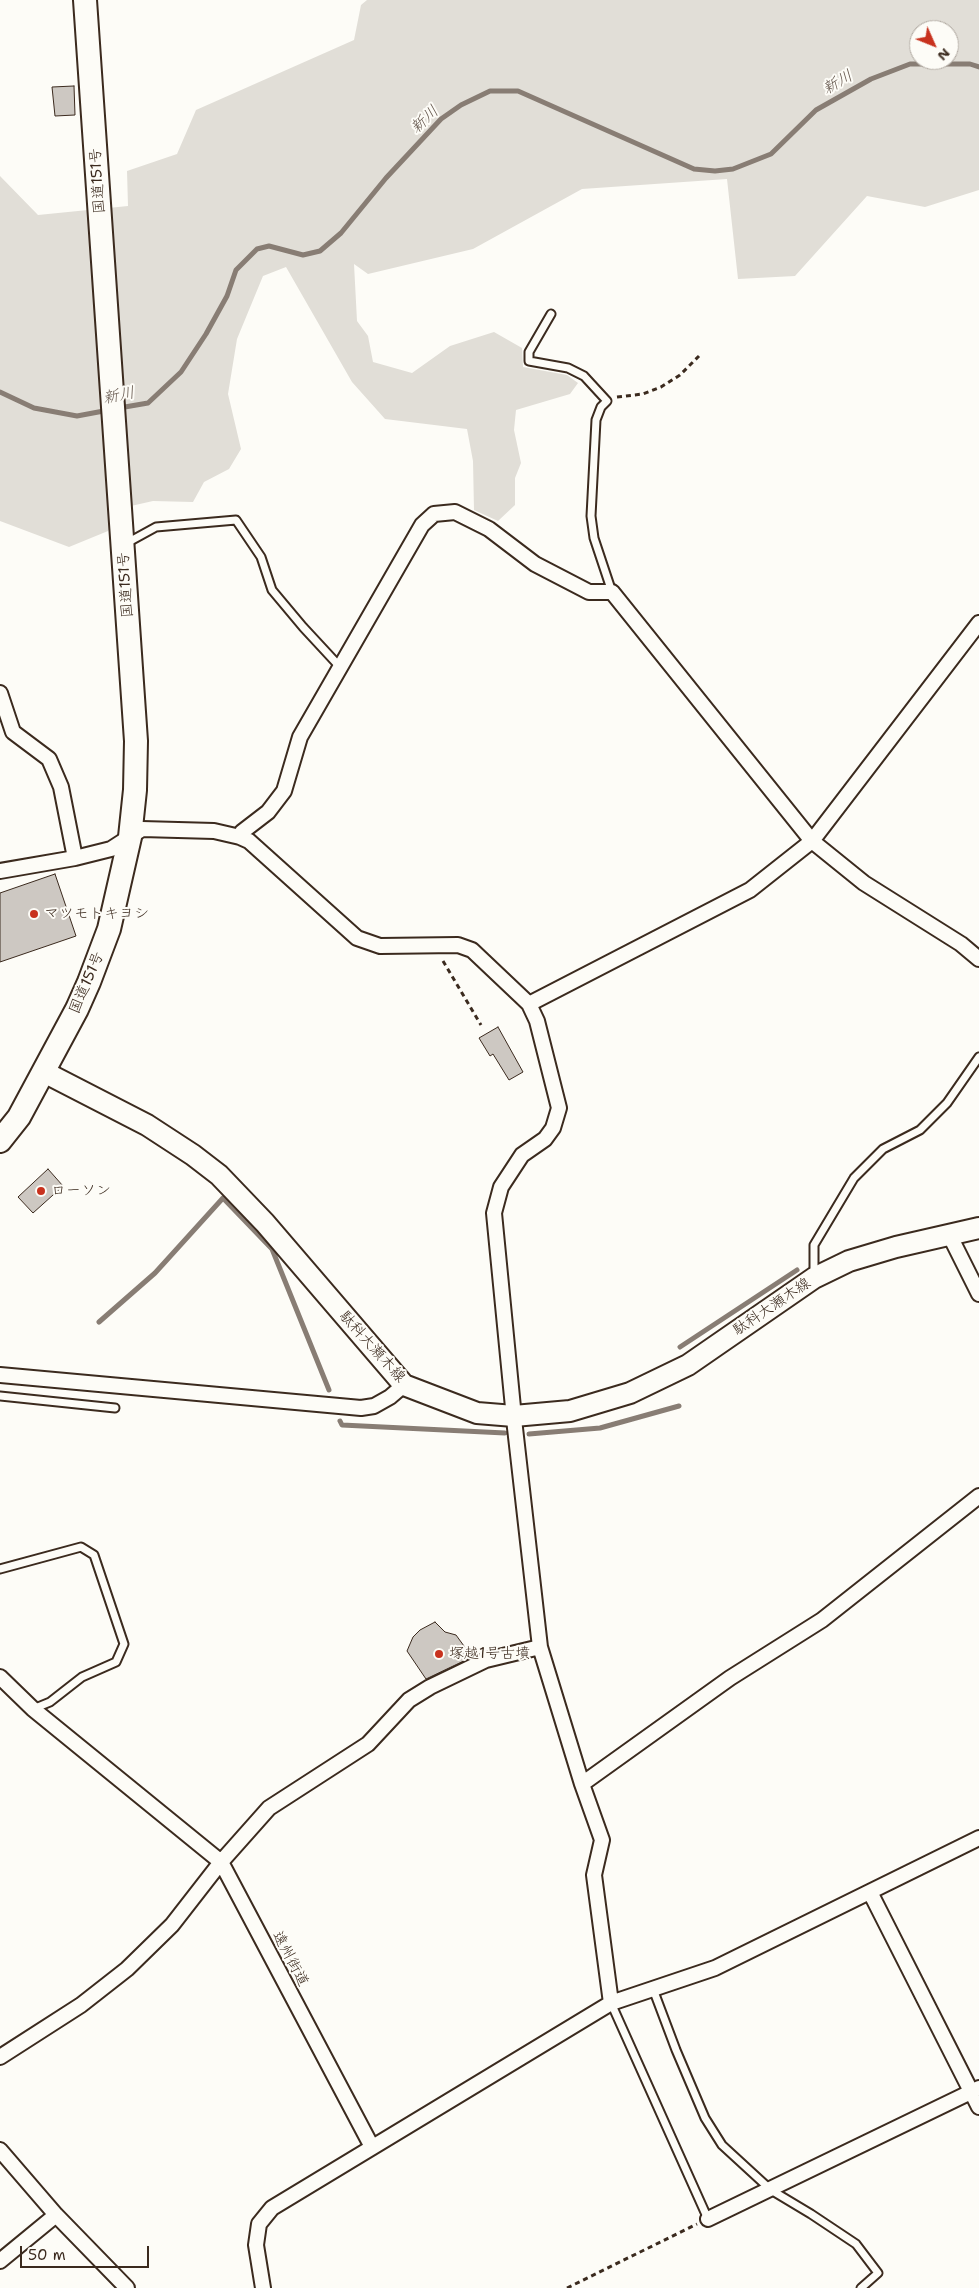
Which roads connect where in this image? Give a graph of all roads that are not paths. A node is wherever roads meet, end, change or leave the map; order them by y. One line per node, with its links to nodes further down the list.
1 (85, 0): 3 (highway, 国道151号)
2 (551, 314): 4 (lane)
3 (123, 539): 6 (lane); 8 (highway, 国道151号)
4 (612, 592): 6 (street); 10 (street)
5 (979, 623): 10 (street)
6 (341, 668): 9 (street)
7 (0, 692): 11 (street)
8 (130, 837): 9 (street); 11 (street); 16 (highway, 国道151号)
9 (240, 837): 14 (street)
10 (812, 841): 13 (street); 14 (street)
11 (75, 858): 12 (street)
12 (0, 871)
13 (979, 959)
14 (529, 1004): 26 (street)
15 (979, 1057): 20 (lane)
16 (44, 1072): 17 (highway, 国道151号); 23 (main road, 駄科大瀬木線)
17 (0, 1141)
18 (979, 1228): 19 (main road, 駄科大瀬木線)
19 (949, 1234): 20 (main road, 駄科大瀬木線); 21 (street)
20 (814, 1278): 26 (main road, 駄科大瀬木線)
21 (979, 1294)
22 (0, 1375): 23 (street)
23 (404, 1384): 26 (main road, 駄科大瀬木線)
24 (0, 1396): 25 (lane)
25 (115, 1408)
26 (514, 1416): 29 (street)
27 (979, 1496): 32 (street)
28 (0, 1569): 31 (lane)
29 (540, 1647): 32 (street); 34 (street)
30 (0, 1677): 31 (street, 遠州街道)
31 (33, 1708): 34 (street, 遠州街道)
32 (582, 1784): 37 (street)
33 (979, 1838): 35 (street)
34 (221, 1862): 38 (street); 41 (street, 遠州街道)
35 (870, 1892): 36 (street); 39 (street)
36 (653, 1989): 37 (street); 43 (lane)
37 (611, 2003): 41 (street); 45 (lane)
38 (0, 2057)
39 (975, 2090): 40 (street); 43 (street)
40 (979, 2107)
41 (372, 2147): 48 (street)
42 (0, 2150): 44 (street)
43 (771, 2190): 45 (street); 49 (lane)
44 (56, 2215): 46 (street); 47 (street)
45 (708, 2219)
46 (0, 2261)
47 (127, 2288)
48 (263, 2288)
49 (861, 2288)

